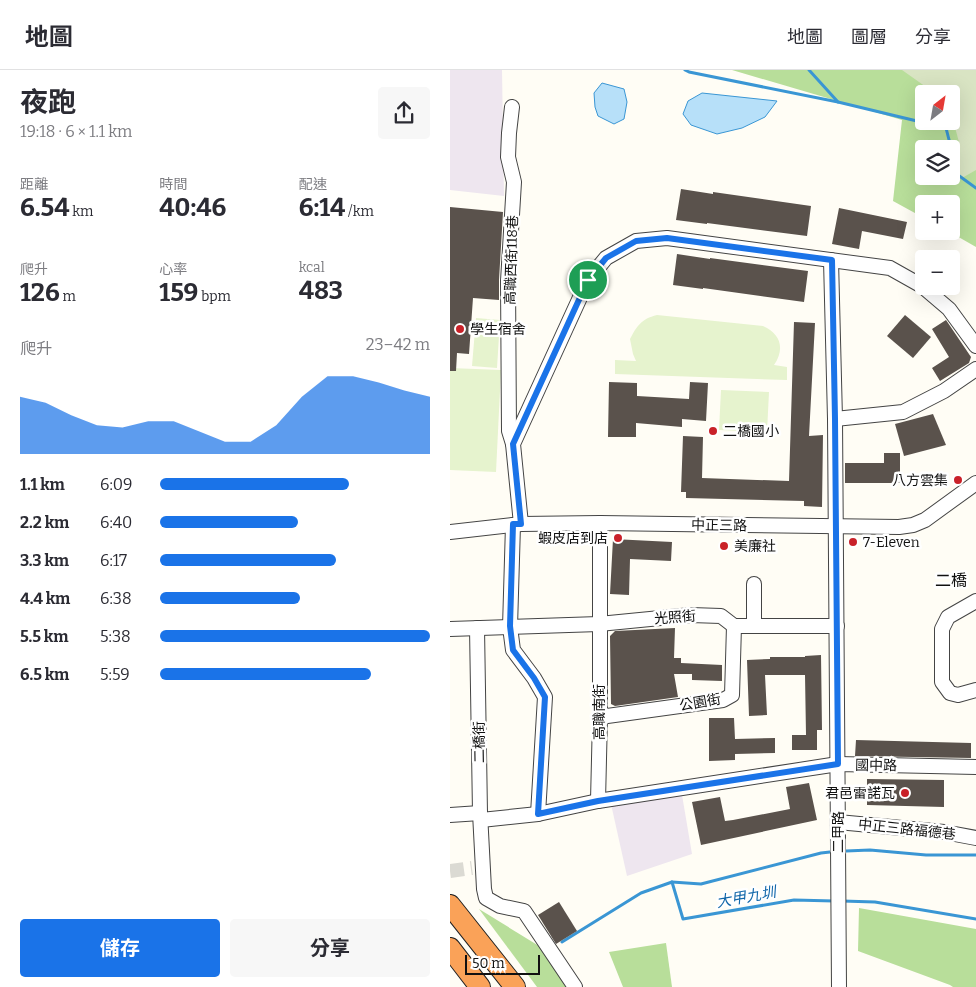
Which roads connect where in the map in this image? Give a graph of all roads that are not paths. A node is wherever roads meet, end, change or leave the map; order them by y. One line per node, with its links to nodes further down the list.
1 (512, 107): 6 (street, 高職西街118巷)
2 (832, 260): 3 (street); 5 (street, 二甲路); 6 (street)
3 (976, 346)
4 (976, 369): 5 (street)
5 (835, 419): 10 (street, 二甲路)
6 (513, 444): 9 (street, 高職西街118巷)
7 (976, 483): 10 (street, 中正三路)
8 (600, 522): 9 (street, 中正三路); 10 (street, 中正三路); 14 (street, 高職南街)
9 (517, 524): 11 (street, 中正三路); 15 (street, 高職西街118巷)
10 (836, 527): 18 (street, 二甲路)
11 (450, 532)
12 (754, 584): 17 (street)
13 (976, 601): 21 (street)
14 (599, 624): 15 (street, 光照街); 16 (street, 光照街); 22 (street, 高職南街)
15 (510, 626): 19 (street); 26 (street, 高職西街118巷)
16 (734, 626): 17 (street, 光照街); 22 (street, 公園街)
17 (754, 626): 18 (street, 光照街)
18 (837, 626): 23 (street, 二甲路)
19 (477, 628): 20 (street); 28 (street, 二橋街)
20 (450, 629)
21 (976, 690)
22 (600, 717): 25 (street, 高職南街)
23 (838, 764): 24 (street, 國中路); 25 (street, 國中路); 29 (street, 二甲路)
24 (976, 767)
25 (598, 801): 26 (street)
26 (538, 814): 28 (street)
27 (450, 815): 28 (street)
28 (481, 816): 35 (street, 二橋街)
29 (838, 822): 30 (street, 中正三路福德巷); 36 (street, 二甲路)
30 (976, 838)
31 (450, 905): 34 (highway)
32 (450, 948): 33 (highway)
33 (480, 987)
34 (515, 987)
35 (575, 987)
36 (839, 987)

